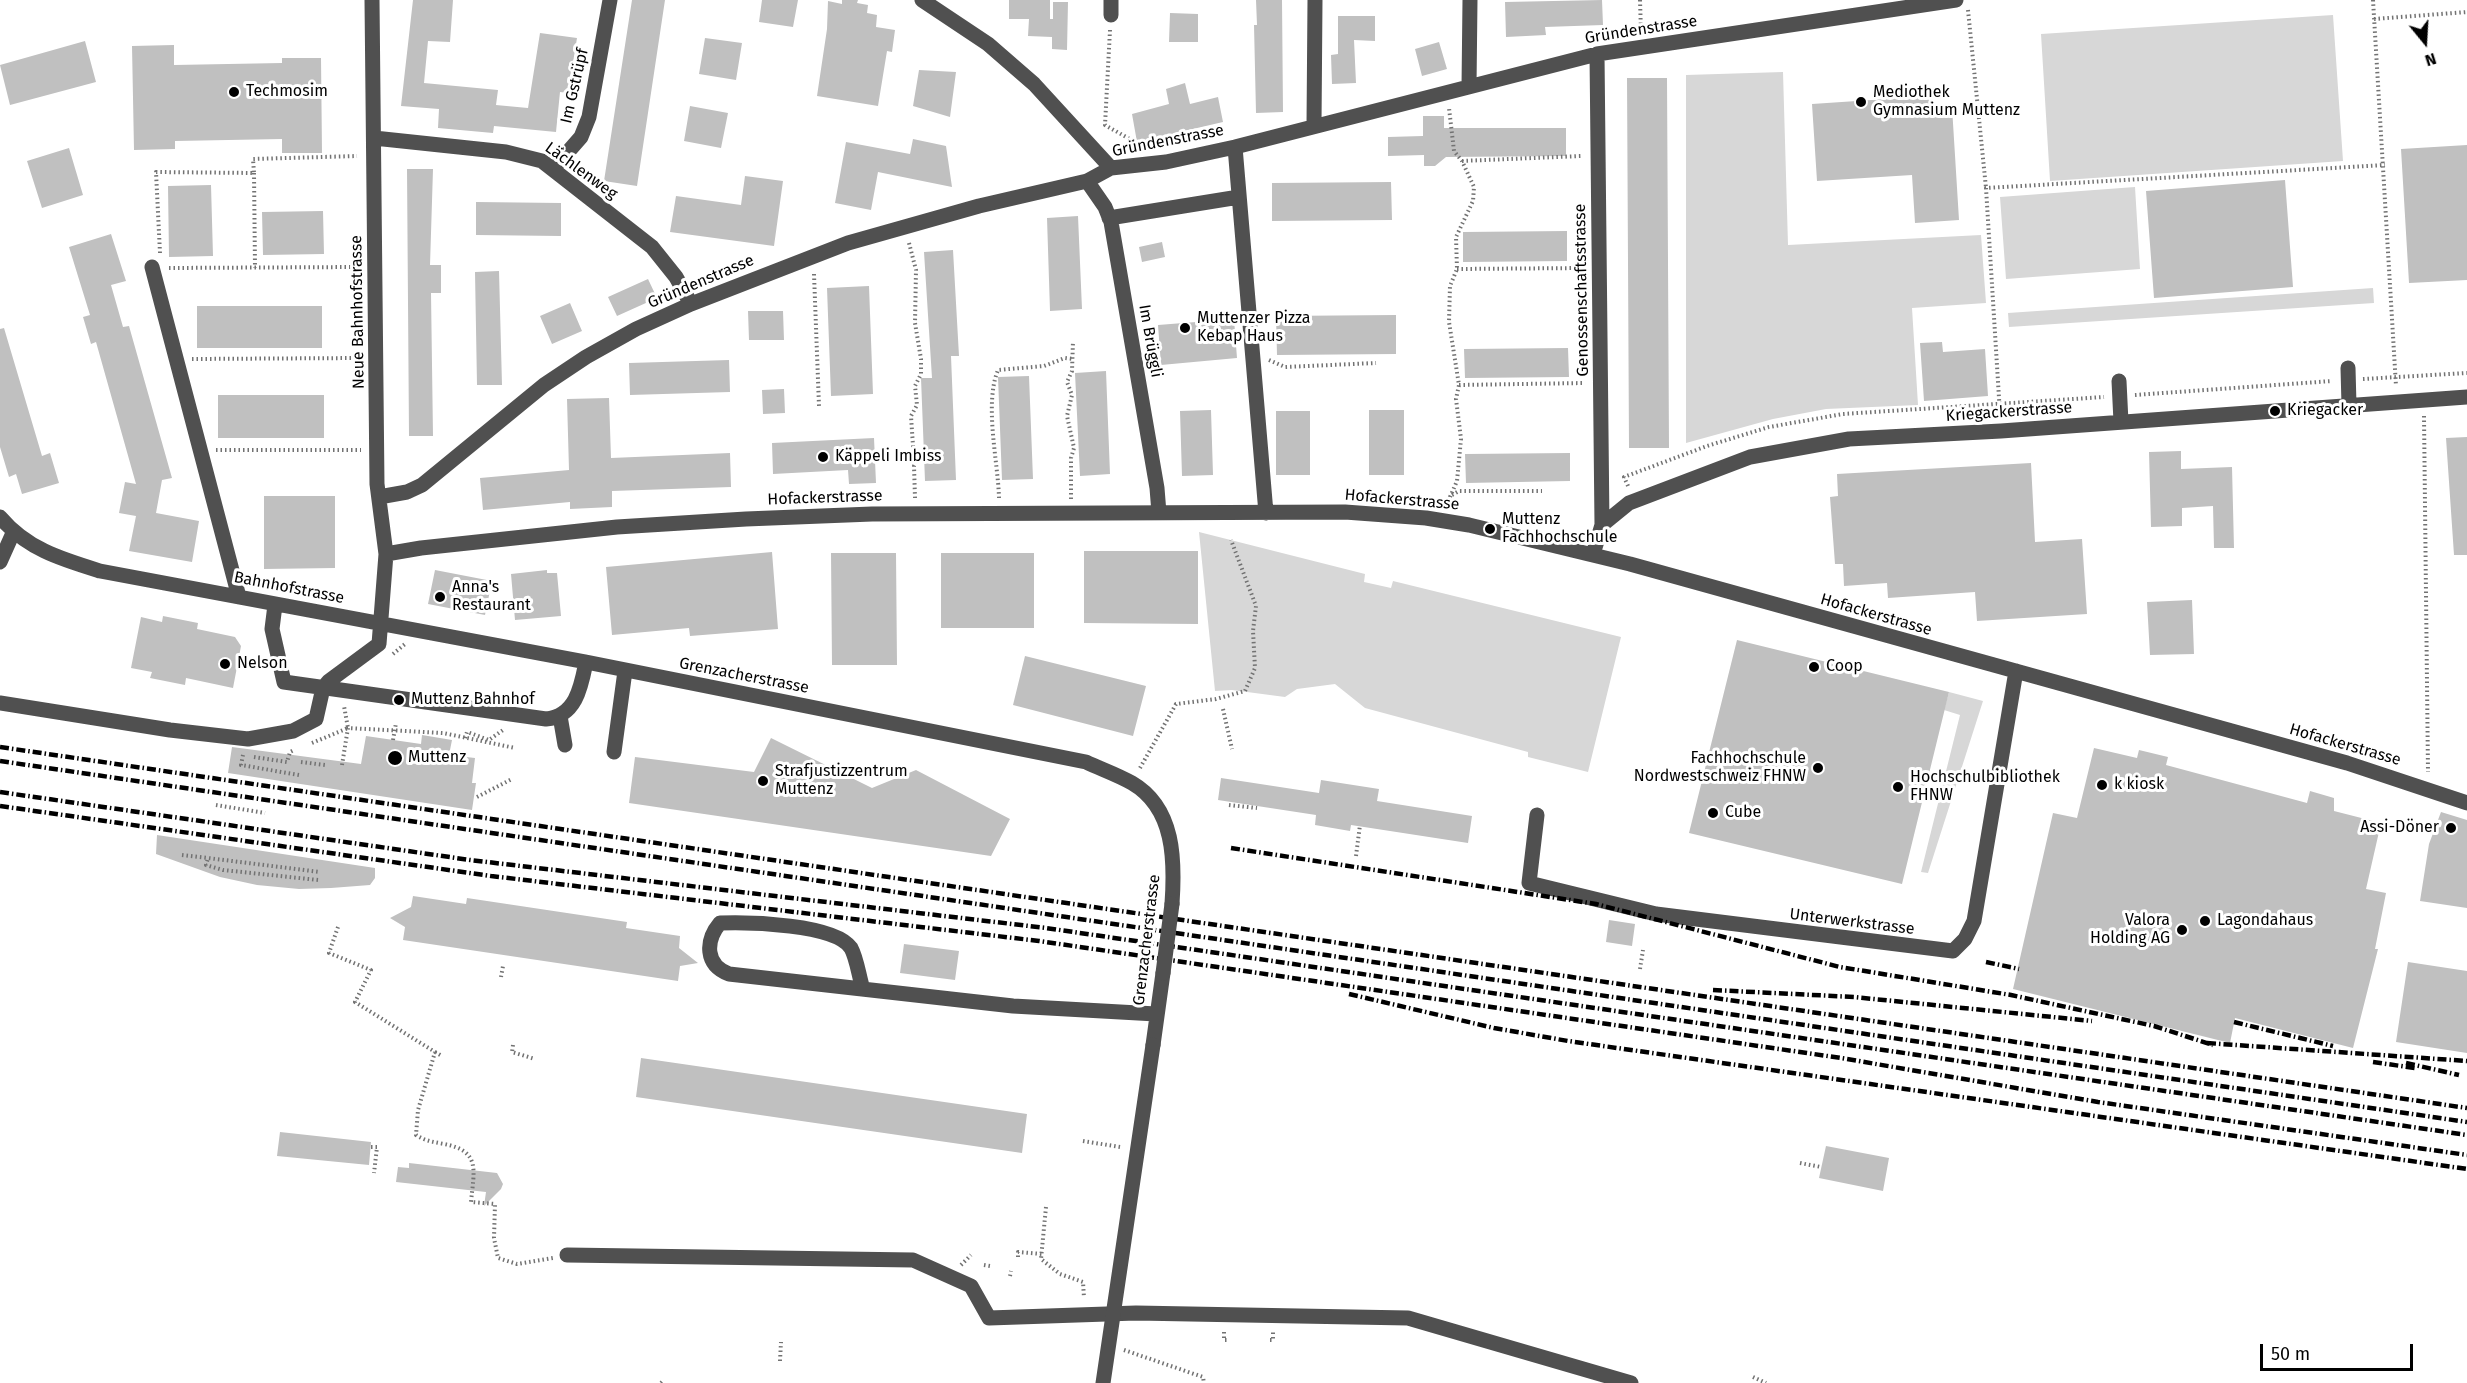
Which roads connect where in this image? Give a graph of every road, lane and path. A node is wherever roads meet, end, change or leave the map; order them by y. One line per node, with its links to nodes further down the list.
1 (372, 0): 19 (street, Neue Bahnhofstrasse)
2 (610, 0): 27 (street, Im Gstrüpf)
3 (922, 0): 26 (street)
4 (1315, 0): 18 (street)
5 (1470, 0): 16 (street)
6 (1640, 0): 14 (path)
7 (1956, 0): 10 (street, Gründenstrasse)
8 (1967, 0): 30 (path)
9 (2373, 0): 13 (path)
10 (1908, 4): 14 (street, Gründenstrasse)
11 (1111, 7): 25 (path)
12 (2467, 12): 13 (path)
13 (2374, 19): 24 (path)
14 (1641, 47): 15 (street, Gründenstrasse)
15 (1597, 54): 16 (street, Gründenstrasse); 21 (street, Genossenschaftsstrasse)
16 (1469, 87): 17 (street, Gründenstrasse)
17 (1448, 92): 18 (street, Gründenstrasse); 23 (path)
18 (1314, 125): 20 (street, Gründenstrasse)
19 (374, 138): 22 (street, Neue Bahnhofstrasse); 27 (street, Lächlenweg)
20 (1234, 147): 25 (street, Gründenstrasse); 31 (street)
21 (1598, 155): 23 (path); 38 (street, Genossenschaftsstrasse)
22 (374, 156): 28 (path); 36 (street, Neue Bahnhofstrasse)
23 (1462, 161): 39 (path)
24 (2385, 165): 30 (path); 49 (path)
25 (1132, 166): 26 (street, Gründenstrasse)
26 (1111, 168): 29 (street, Gründenstrasse)
27 (553, 169): 40 (street, Lächlenweg)
28 (254, 173): 35 (path); 37 (path)
29 (1087, 181): 32 (street, Im Brüggli); 33 (street, Gründenstrasse)
30 (1986, 188): 56 (path)
31 (1239, 197): 32 (street); 42 (street)
32 (1109, 218): 67 (street, Im Brüggli)
33 (904, 226): 34 (street, Gründenstrasse); 69 (path)
34 (813, 255): 40 (street, Gründenstrasse); 58 (path)
35 (159, 265): 37 (path); 80 (street)
36 (375, 267): 37 (path); 43 (street, Neue Bahnhofstrasse)
37 (255, 268)
38 (1600, 268): 39 (path); 50 (street, Genossenschaftsstrasse)
39 (1457, 269): 51 (path)
40 (691, 304): 64 (street, Gründenstrasse)
41 (1073, 341): 44 (path)
42 (1252, 352): 45 (path); 68 (street)
43 (376, 358): 46 (path); 62 (street, Neue Bahnhofstrasse)
44 (1072, 359): 70 (path); 71 (path)
45 (1376, 363)
46 (191, 371)
47 (2467, 373): 49 (path)
48 (2348, 374): 49 (path); 52 (path); 57 (street)
49 (2396, 378): 55 (path)
50 (1601, 383): 51 (path); 74 (street, Genossenschaftsstrasse)
51 (1459, 385): 65 (path)
52 (2120, 388): 56 (path); 59 (street)
53 (2467, 398): 54 (street, Kriegackerstrasse)
54 (2423, 401): 55 (street, Kriegackerstrasse); 106 (path)
55 (2397, 402): 57 (street, Kriegackerstrasse)
56 (2000, 404): 60 (path); 66 (path)
57 (2349, 405): 59 (street, Kriegackerstrasse)
58 (819, 406)
59 (2121, 422): 60 (street, Kriegackerstrasse)
60 (2001, 431): 66 (street, Kriegackerstrasse)
61 (213, 450): 62 (path)
62 (377, 450): 64 (street, Neue Bahnhofstrasse)
63 (1542, 491): 65 (path)
64 (379, 497): 77 (street, Neue Bahnhofstrasse)
65 (1449, 497): 73 (path)
66 (1635, 500): 74 (street, Kriegackerstrasse)
67 (1159, 513): 68 (street, Hofackerstrasse); 71 (street, Hofackerstrasse)
68 (1266, 513): 73 (street, Hofackerstrasse)
69 (915, 514): 70 (street, Hofackerstrasse); 77 (street, Hofackerstrasse)
70 (1000, 514): 71 (street, Hofackerstrasse)
71 (1071, 514)
72 (0, 517): 75 (street, Bahnhofstrasse)
73 (1449, 522): 78 (street, Hofackerstrasse)
74 (1602, 525): 78 (street)
75 (14, 533): 79 (street); 80 (street, Bahnhofstrasse)
76 (1231, 540): 102 (path)
77 (386, 554): 82 (street, Neue Bahnhofstrasse)
78 (1593, 554): 85 (street, Hofackerstrasse)
79 (0, 562)
80 (239, 597): 81 (street, Bahnhofstrasse)
81 (274, 605): 82 (street, Bahnhofstrasse); 86 (street)
82 (380, 624): 83 (street, Bahnhofstrasse); 86 (street, Neue Bahnhofstrasse)
83 (586, 662): 84 (street, Grenzacherstrasse); 89 (street)
84 (625, 671): 101 (street); 128 (street, Grenzacherstrasse, bridge)
85 (2016, 671): 110 (street, Hofackerstrasse); 115 (street, Unterwerkstrasse)
86 (323, 688): 87 (street); 89 (street)
87 (0, 703)
88 (1223, 709): 100 (path)
89 (560, 716): 97 (street)
90 (396, 723): 93 (path)
91 (348, 728): 93 (path); 96 (path); 105 (path)
92 (507, 728): 94 (path)
93 (395, 730): 94 (path); 95 (path)
94 (465, 738): 99 (path)
95 (393, 740)
96 (309, 744)
97 (565, 745)
98 (300, 748): 107 (path)
99 (515, 748)
100 (1232, 749)
101 (614, 752)
102 (1143, 761)
103 (301, 762): 104 (path)
104 (325, 765)
105 (342, 765)
106 (2428, 772)
107 (299, 775)
108 (512, 779): 109 (path)
109 (477, 797)
110 (2467, 803)
111 (216, 805): 114 (path)
112 (1229, 805): 113 (path)
113 (1257, 808)
114 (265, 813)
115 (1538, 815)
116 (1360, 825): 118 (path)
117 (182, 855): 119 (path)
118 (1356, 856)
119 (208, 858): 120 (path); 121 (path)
120 (320, 872)
121 (318, 880)
122 (338, 927): 130 (path)
123 (1643, 950): 125 (path)
124 (503, 966): 126 (path)
125 (1640, 969)
126 (501, 977)
127 (863, 989): 127 (street); 128 (street)
128 (1156, 1014): 135 (street, Grenzacherstrasse, bridge)
129 (513, 1045): 132 (path)
130 (435, 1052): 131 (path); 142 (path)
131 (442, 1056)
132 (535, 1059)
133 (1083, 1141): 135 (path)
134 (371, 1147): 138 (path)
135 (1137, 1149): 156 (street, Grenzacherstrasse, bridge)
136 (1800, 1163): 137 (path)
137 (1821, 1167)
138 (374, 1173)
139 (1046, 1207): 140 (path)
140 (1044, 1225)
141 (1042, 1254): 144 (path)
142 (567, 1255): 158 (street)
143 (971, 1255): 147 (path)
144 (1018, 1257)
145 (984, 1265): 146 (path)
146 (990, 1266)
147 (959, 1267)
148 (1224, 1331): 150 (path)
149 (1273, 1331): 151 (path)
150 (1229, 1340)
151 (1270, 1340)
152 (781, 1342): 153 (path)
153 (780, 1361)
154 (1203, 1377): 157 (path)
155 (1753, 1377): 159 (path)
156 (1103, 1383)
157 (1204, 1383)
158 (1631, 1383)
159 (1766, 1383)

